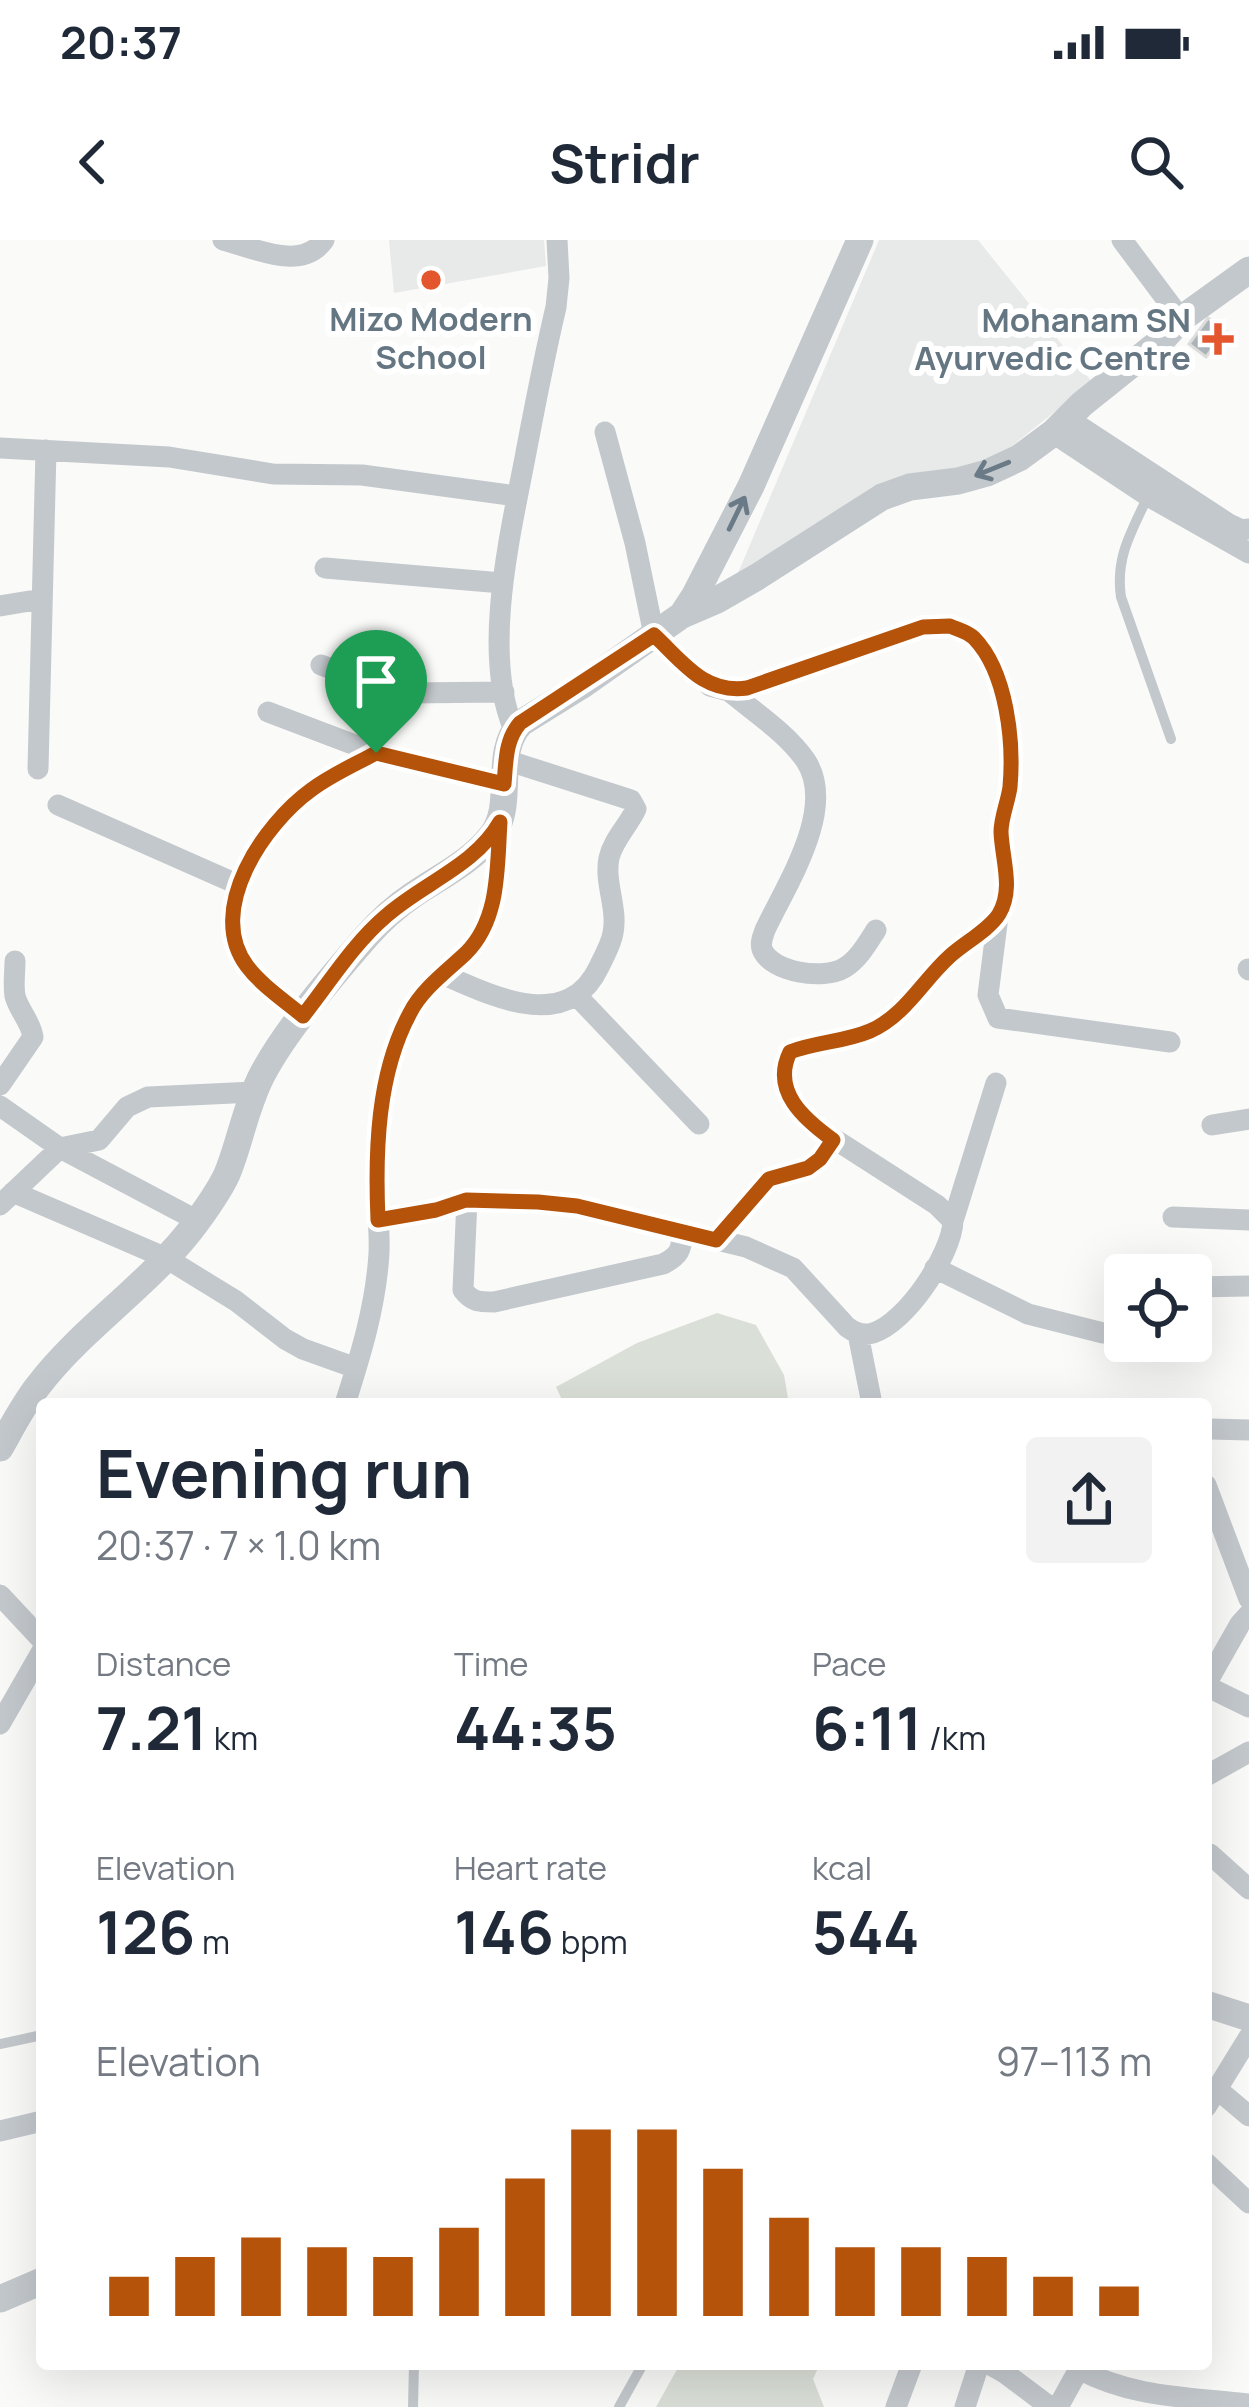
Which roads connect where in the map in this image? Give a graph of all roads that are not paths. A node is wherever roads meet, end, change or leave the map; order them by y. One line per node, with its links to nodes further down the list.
1 (223, 240): 2 (street)
2 (324, 240)
3 (557, 240): 12 (street)
4 (860, 240): 20 (street, one-way to 4)
5 (1122, 240): 7 (street)
6 (1249, 270): 7 (street)
7 (1181, 319): 8 (street)
8 (1060, 426): 13 (street); 14 (street); 20 (street, one-way to 20)
9 (605, 432): 21 (street)
10 (0, 448): 11 (street)
11 (46, 450): 12 (street); 18 (street)
12 (517, 496): 17 (street)
13 (1148, 496): 15 (street); 27 (lane)
14 (1249, 529)
15 (1249, 553)
16 (325, 568): 17 (street)
17 (502, 583): 24 (street)
18 (42, 599): 19 (street); 29 (street)
19 (0, 606)
20 (682, 616): 21 (street)
21 (654, 635): 23 (street); 26 (street)
22 (321, 665): 24 (street)
23 (729, 691): 34 (street); 35 (street)
24 (504, 692): 26 (street)
25 (268, 712): 28 (street)
26 (514, 730): 30 (street)
27 (1171, 739)
28 (376, 753): 30 (street); 33 (street)
29 (38, 769)
30 (505, 772): 32 (street); 38 (street)
31 (58, 805): 33 (street)
32 (500, 822): 37 (street); 39 (street)
33 (239, 885): 39 (street)
34 (998, 916): 40 (street); 48 (street)
35 (876, 930)
36 (15, 961): 42 (street)
37 (442, 974): 38 (street); 53 (street)
38 (578, 997): 46 (street)
39 (303, 1016): 43 (street)
40 (1170, 1042)
41 (996, 1083): 56 (street)
42 (0, 1085)
43 (254, 1092): 49 (street); 55 (street)
44 (0, 1106): 49 (street)
45 (1249, 1118): 47 (street)
46 (699, 1124)
47 (1212, 1125)
48 (833, 1140): 56 (street); 58 (street)
49 (60, 1148): 50 (street); 55 (street)
50 (7, 1198): 59 (street)
51 (466, 1200): 53 (street); 57 (street); 57 (street)
52 (1173, 1217): 54 (street)
53 (378, 1220): 65 (street)
54 (1249, 1220)
55 (198, 1221): 59 (street)
56 (953, 1221): 60 (street)
57 (682, 1232): 58 (street)
58 (716, 1240): 63 (street)
59 (166, 1258): 65 (street); 70 (street)
60 (935, 1268): 63 (street); 64 (street)
61 (1212, 1286): 62 (street)
62 (1249, 1286)
63 (858, 1334): 67 (street)
64 (1103, 1334)
65 (356, 1368): 66 (street)
66 (348, 1398)
67 (871, 1398)
68 (1212, 1429): 69 (street)
69 (1249, 1430)
70 (0, 1448)
71 (1212, 1501): 73 (street)
72 (0, 1595): 75 (street)
73 (1249, 1599)
74 (1249, 1614): 77 (street)
75 (36, 1634)
76 (36, 1661): 80 (street)
77 (1212, 1675)
78 (1212, 1689): 79 (street)
79 (1249, 1707)
80 (0, 1724)
81 (1249, 1752): 82 (street)
82 (1212, 1773)
83 (1212, 1856): 84 (street)
84 (1249, 1889)
85 (1212, 2006): 86 (street)
86 (1249, 2018)
87 (36, 2036): 89 (lane)
88 (1249, 2037): 90 (street)
89 (0, 2044)
90 (1212, 2098): 91 (street)
91 (1249, 2116)
92 (36, 2122): 93 (street)
93 (0, 2131)
94 (1212, 2169): 95 (street)
95 (1249, 2203)
96 (36, 2284): 97 (street)
97 (0, 2299)
98 (414, 2370): 106 (lane)
99 (641, 2370): 107 (lane)
100 (910, 2370): 108 (street)
101 (977, 2370): 109 (street)
102 (1000, 2370): 110 (street)
103 (1076, 2370): 110 (street)
104 (1085, 2370): 105 (street)
105 (1249, 2404)
106 (412, 2407)
107 (619, 2407)
108 (896, 2407)
109 (965, 2407)
110 (1054, 2407)

